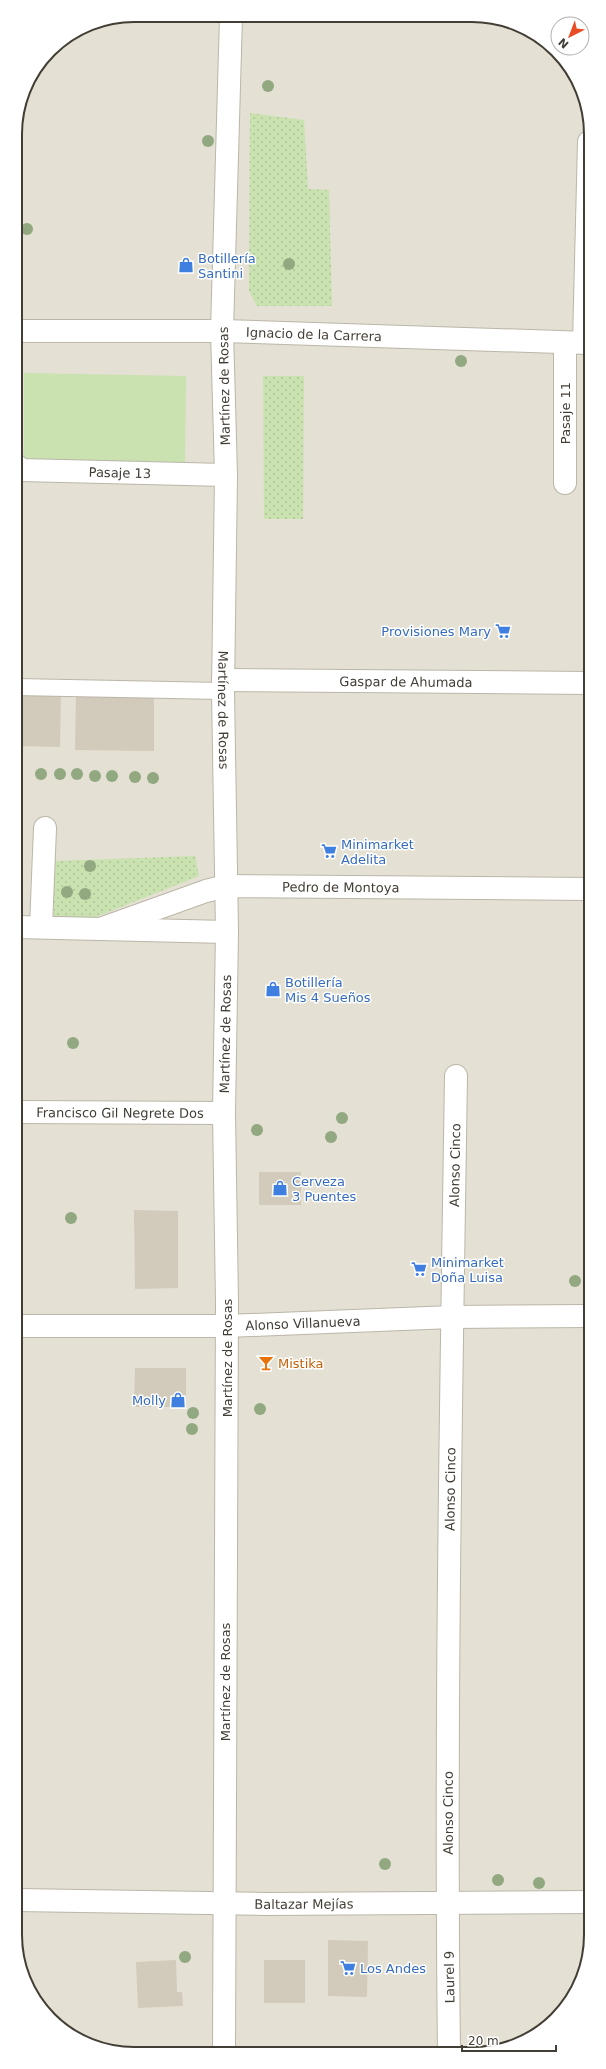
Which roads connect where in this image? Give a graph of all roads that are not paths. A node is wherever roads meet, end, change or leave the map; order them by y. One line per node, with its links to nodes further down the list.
1 (231, 22): 4 (street, Martínez de Rosas)
2 (584, 242): 5 (street, Pasaje 11)
3 (22, 331): 4 (street, Ignacio de la Carrera)
4 (222, 331): 5 (street, Ignacio de la Carrera); 7 (street, Martínez de Rosas)
5 (579, 343): 8 (street, Pasaje 11)
6 (22, 470): 7 (street, Pasaje 13)
7 (226, 475): 10 (street, Martínez de Rosas)
8 (565, 484)
9 (584, 683): 10 (street, Gaspar de Ahumada)
10 (223, 685): 11 (lane); 13 (street, Martínez de Rosas)
11 (22, 687)
12 (45, 828): 16 (street)
13 (226, 886): 14 (street, Pedro de Montoya); 17 (street, Pedro de Montoya); 18 (street, Martínez de Rosas)
14 (584, 889)
15 (22, 926): 16 (street, Pedro de Montoya)
16 (41, 927): 17 (street, Pedro de Montoya)
17 (100, 929): 18 (street, Pedro de Montoya)
18 (227, 932): 21 (street, Martínez de Rosas)
19 (456, 1076): 22 (street, Alonso Cinco)
20 (22, 1112): 21 (street, Francisco Gil Negrete Dos)
21 (224, 1112): 25 (street, Martínez de Rosas)
22 (452, 1316): 23 (street, Alonso Villanueva); 25 (street, Alonso Villanueva); 27 (street, Alonso Cinco)
23 (584, 1316)
24 (22, 1326): 25 (street, Alonso Villanueva)
25 (227, 1326): 29 (street, Martínez de Rosas)
26 (22, 1900): 29 (street, Baltazar Mejías)
27 (448, 1902): 28 (street, Baltazar Mejías); 29 (street, Baltazar Mejías); 31 (street, Laurel 9)
28 (584, 1902)
29 (224, 1903): 30 (street, Martínez de Rosas)
30 (224, 2047)
31 (450, 2047)

